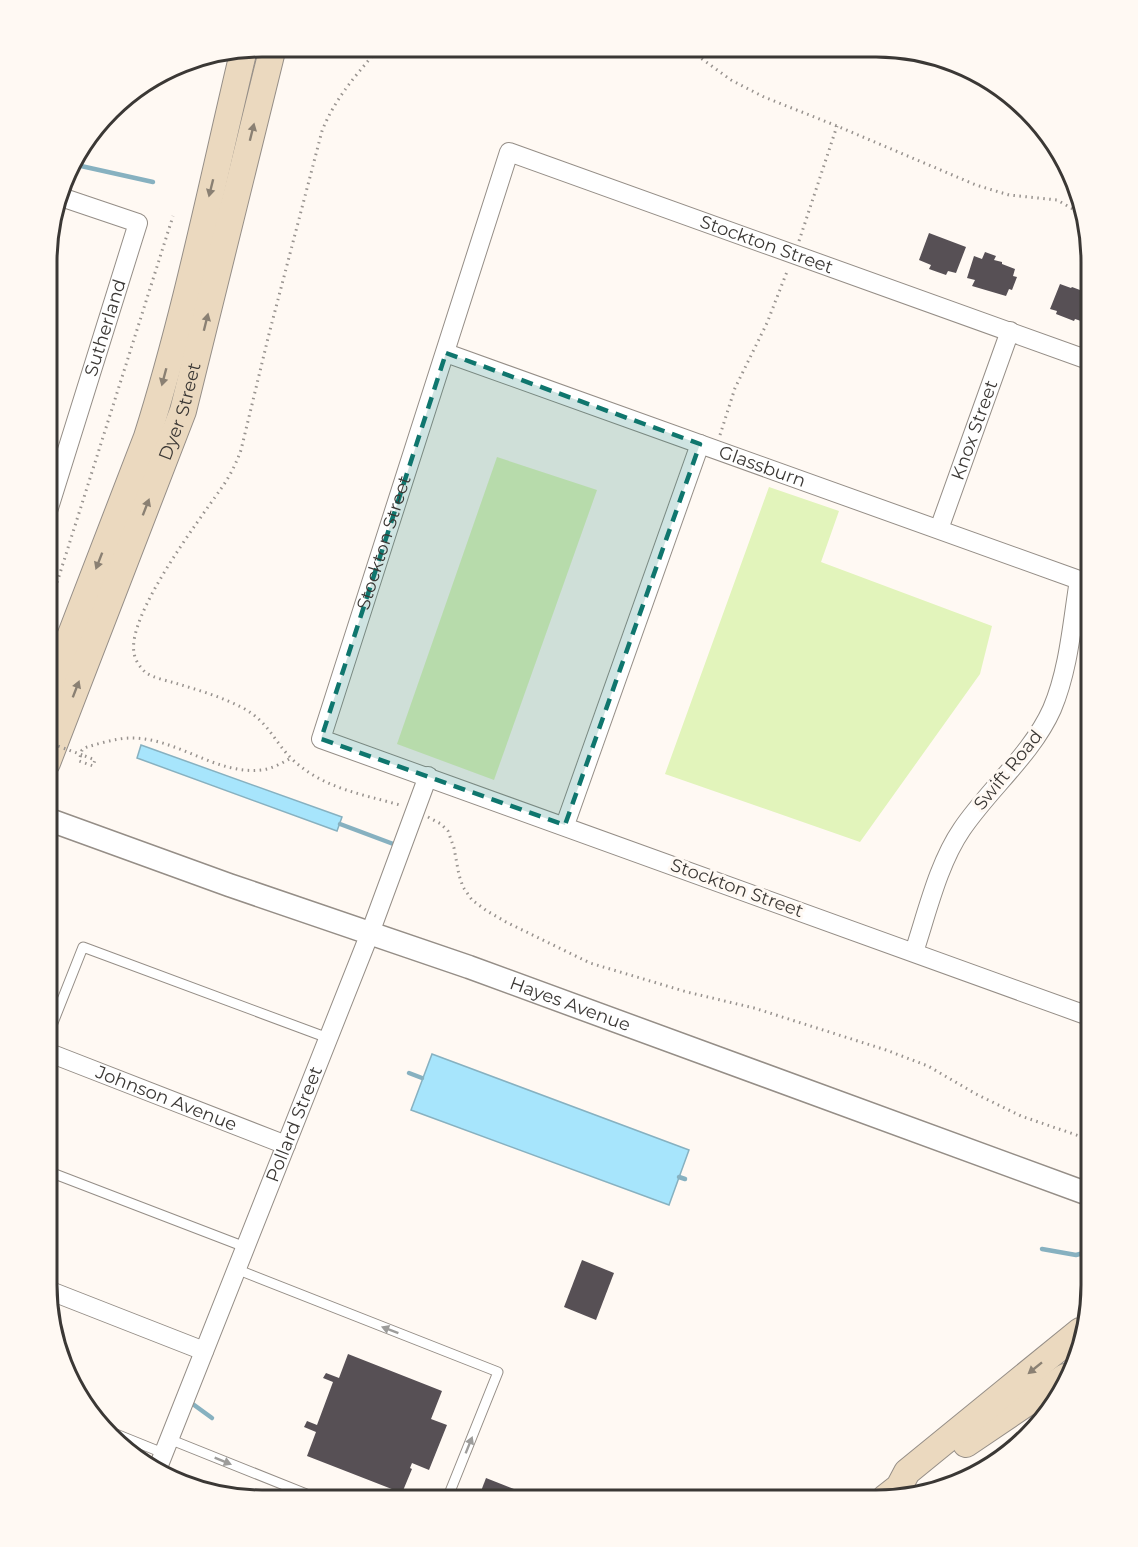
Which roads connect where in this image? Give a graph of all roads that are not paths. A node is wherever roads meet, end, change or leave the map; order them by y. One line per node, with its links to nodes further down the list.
1 (270, 57): 12 (main road, Dyer Street, one-way to 1)
2 (242, 58): 11 (main road, Dyer Street, one-way to 11)
3 (67, 199): 8 (street, Sutherland)
4 (1010, 331): 5 (street, Stockton Street); 6 (street, Stockton Street); 9 (street, Knox Street)
5 (446, 353): 7 (street, Glassburn); 13 (street, Stockton Street)
6 (1081, 357)
7 (708, 447): 9 (street, Glassburn); 15 (street)
8 (57, 482)
9 (939, 530): 10 (street, Glassburn)
10 (1079, 580): 17 (street, Swift Road)
11 (57, 671)
12 (57, 737)
13 (428, 777): 15 (street, Stockton Street); 16 (street, Pollard Street)
14 (57, 823): 16 (street, Hayes Avenue)
15 (565, 825): 17 (street, Stockton Street)
16 (370, 933): 20 (street, Pollard Street); 24 (street, Hayes Avenue)
17 (914, 952): 19 (street, Stockton Street)
18 (57, 1013): 20 (lane)
19 (1081, 1013)
20 (328, 1038): 22 (street, Pollard Street)
21 (57, 1056): 22 (street, Johnson Avenue)
22 (286, 1145): 25 (street, Pollard Street)
23 (57, 1175): 25 (lane)
24 (1081, 1190)
25 (245, 1247): 26 (street, Pollard Street)
26 (237, 1269): 29 (street, Pollard Street); 36 (lane, one-way to 26)
27 (58, 1294): 29 (street)
28 (1074, 1336): 34 (main road, one-way to 34)
29 (204, 1351): 32 (street, Pollard Street)
30 (1055, 1384): 33 (main road)
31 (126, 1438): 32 (lane)
32 (163, 1454): 35 (lane, one-way to 35)
33 (901, 1488)
34 (895, 1489)
35 (288, 1490)
36 (451, 1490)

